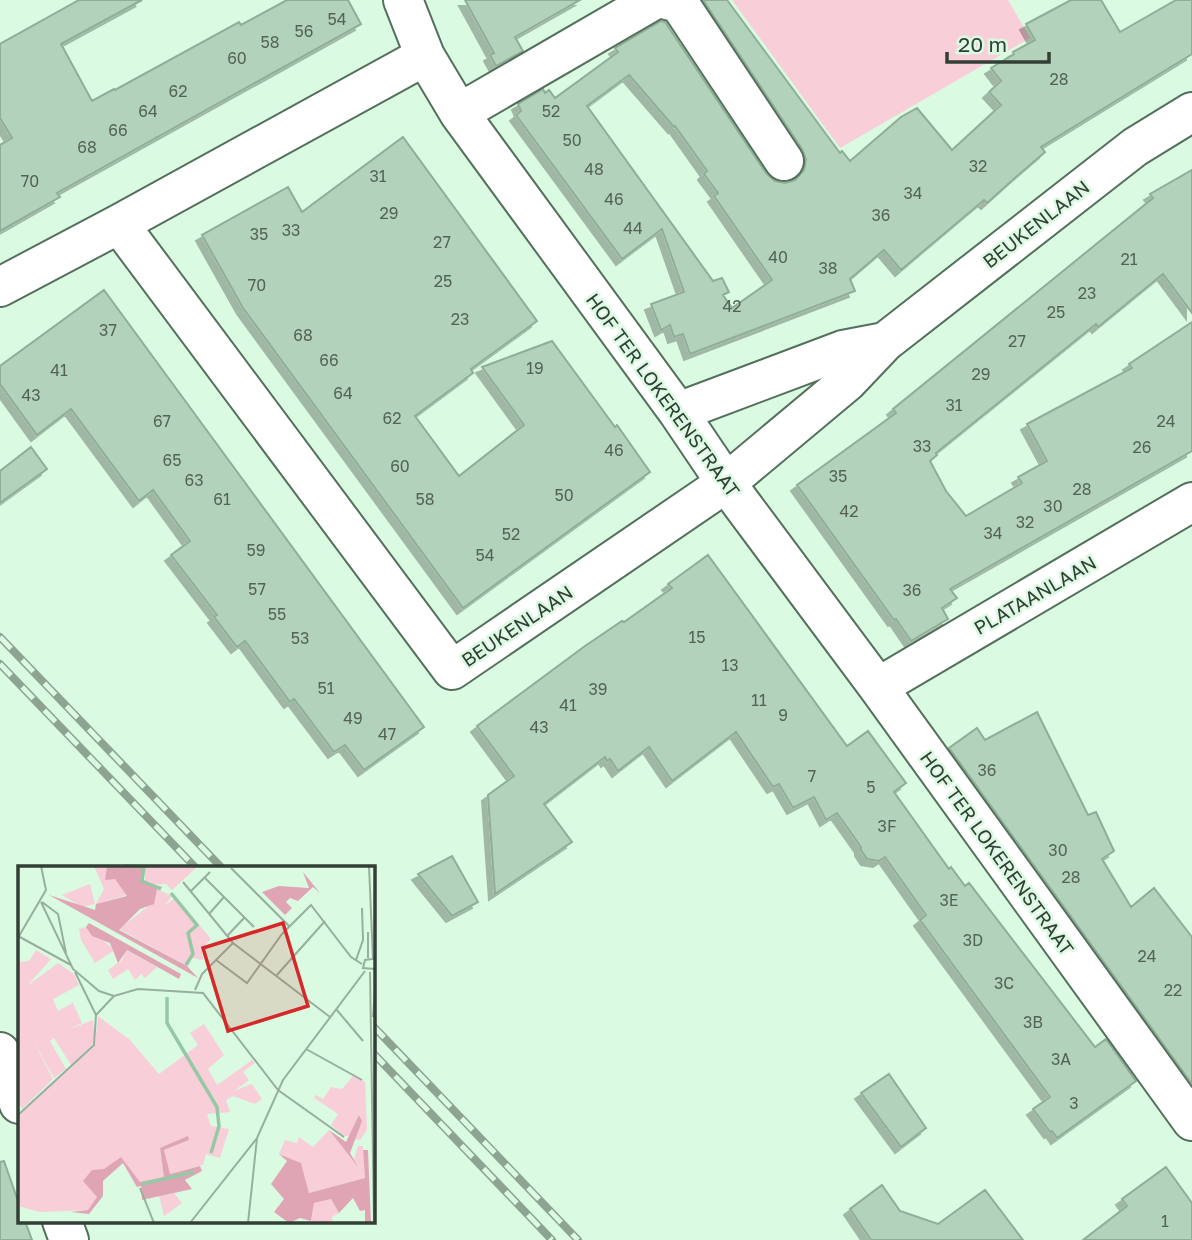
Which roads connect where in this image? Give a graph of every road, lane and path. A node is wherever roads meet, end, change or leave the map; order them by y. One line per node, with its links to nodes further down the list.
1 (403, 0): 4 (street, HOF TER LOKERENSTRAAT)
2 (654, 0): 6 (street)
3 (667, 0): 7 (street)
4 (425, 56): 6 (street, HOF TER LOKERENSTRAAT); 8 (street)
5 (1192, 111): 10 (street, BEUKENLAAN)
6 (459, 113): 11 (street, HOF TER LOKERENSTRAAT)
7 (784, 161)
8 (119, 224): 9 (street); 12 (street, BEUKENLAAN)
9 (0, 287)
10 (885, 342): 11 (street, BEUKENLAAN); 12 (street, BEUKENLAAN)
11 (678, 412): 12 (street, HOF TER LOKERENSTRAAT)
12 (726, 483): 14 (street, HOF TER LOKERENSTRAAT)
13 (1192, 502): 14 (street, PLATAANLAAN)
14 (878, 687): 17 (street, HOF TER LOKERENSTRAAT)
15 (0, 1052): 16 (street)
16 (18, 1101)
17 (1192, 1121)
18 (62, 1222): 19 (street)
19 (69, 1240)

